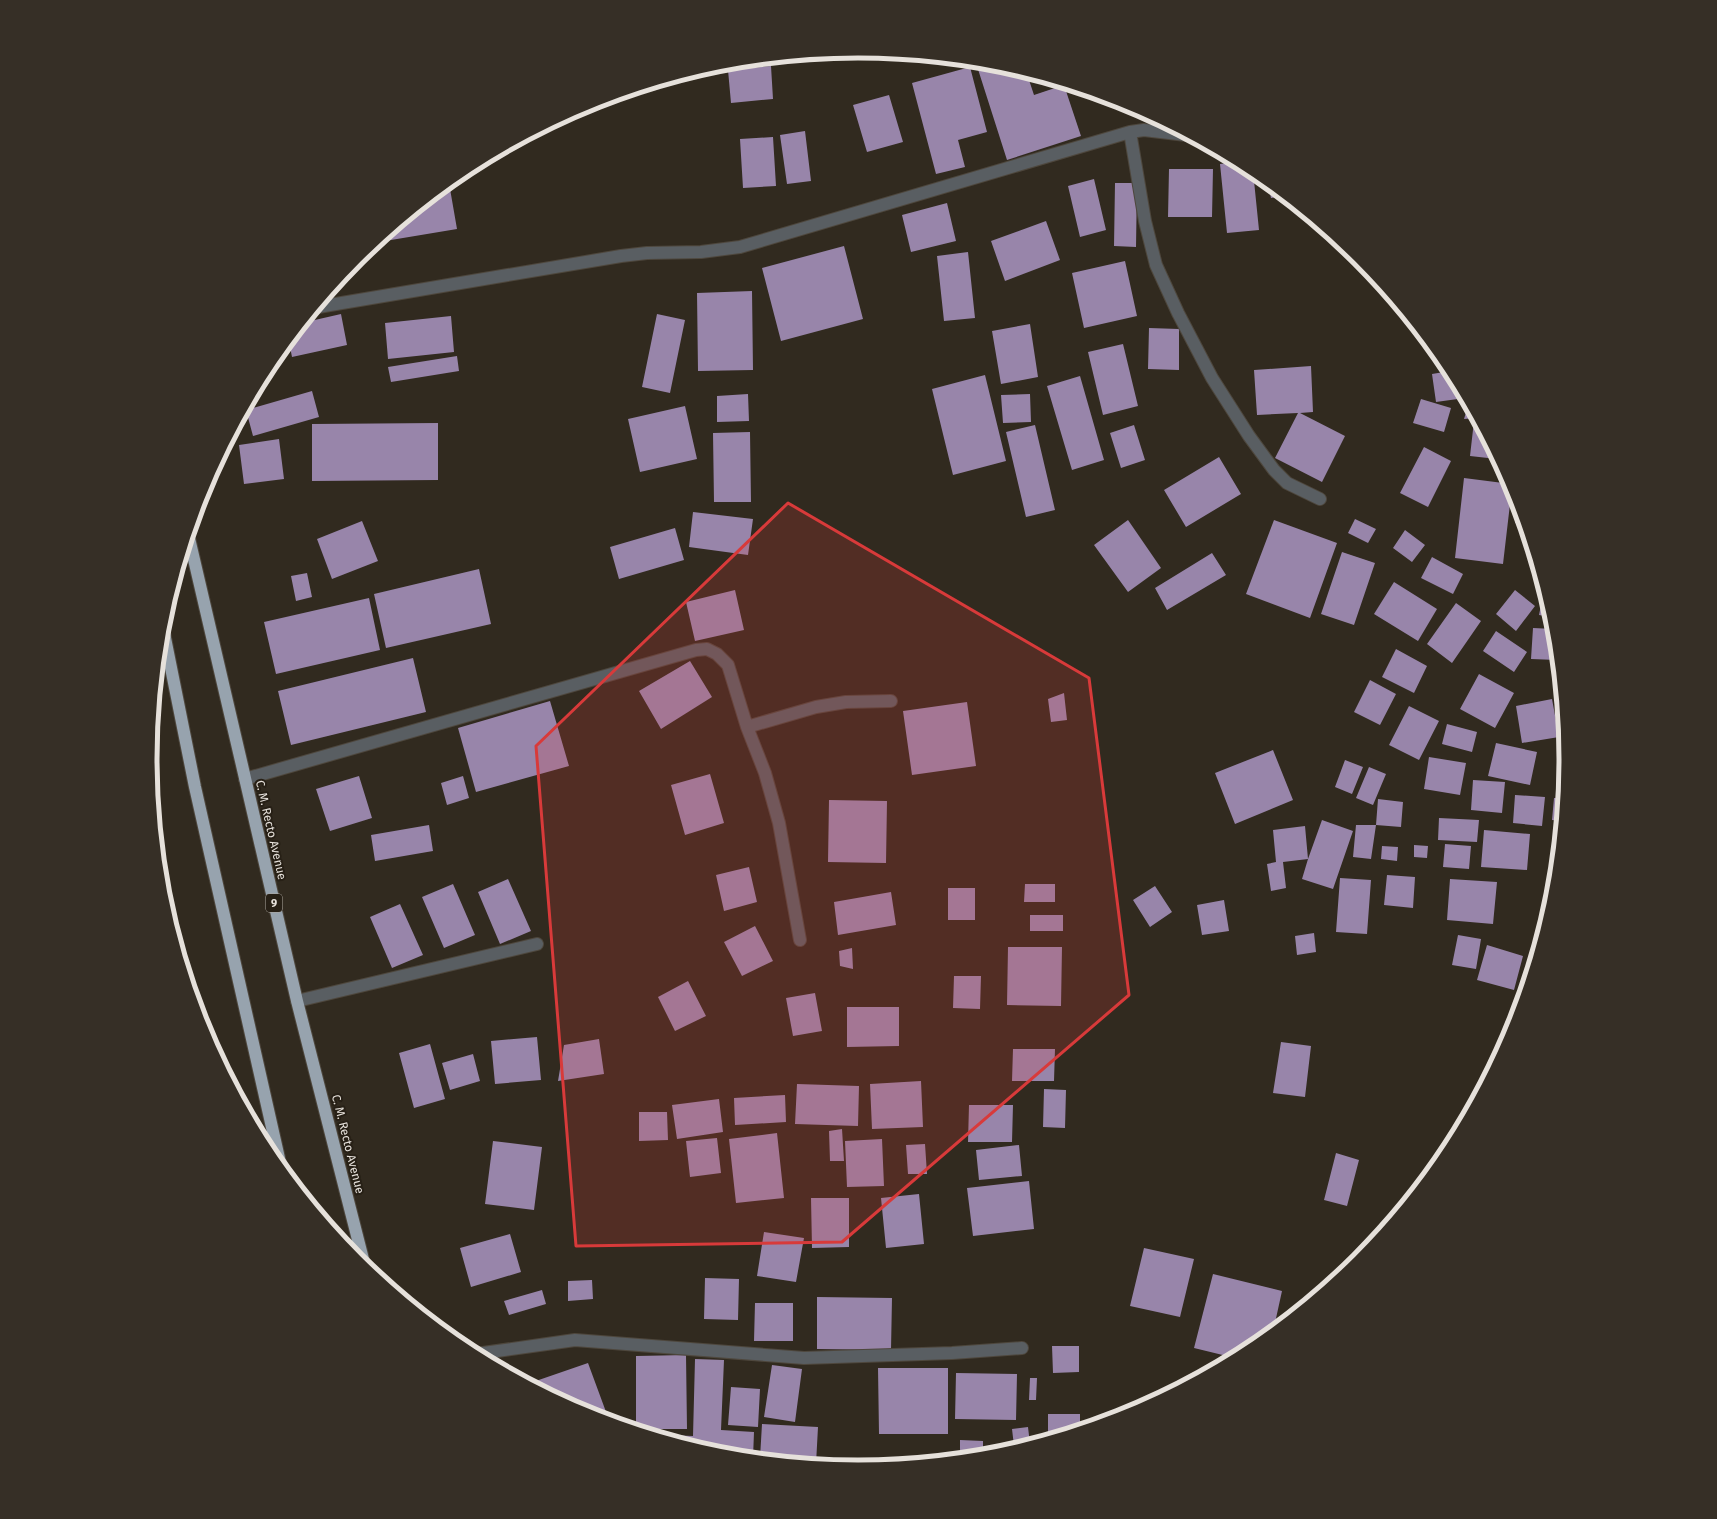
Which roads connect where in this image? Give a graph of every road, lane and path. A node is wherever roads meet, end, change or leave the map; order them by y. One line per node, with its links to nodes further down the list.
1 (1130, 132): 2 (street); 3 (street); 4 (street)
2 (1176, 134)
3 (323, 306)
4 (1320, 499)
5 (191, 545): 9 (highway, C. M. Recto Avenue / 9)
6 (167, 645): 13 (highway)
7 (891, 701): 8 (street)
8 (747, 727): 9 (street); 10 (street)
9 (245, 780): 12 (highway, C. M. Recto Avenue / 9)
10 (800, 940)
11 (537, 944): 12 (street)
12 (297, 1001): 14 (highway, C. M. Recto Avenue / 9)
13 (278, 1153)
14 (362, 1256)
15 (1022, 1348): 16 (street)
16 (485, 1353)

